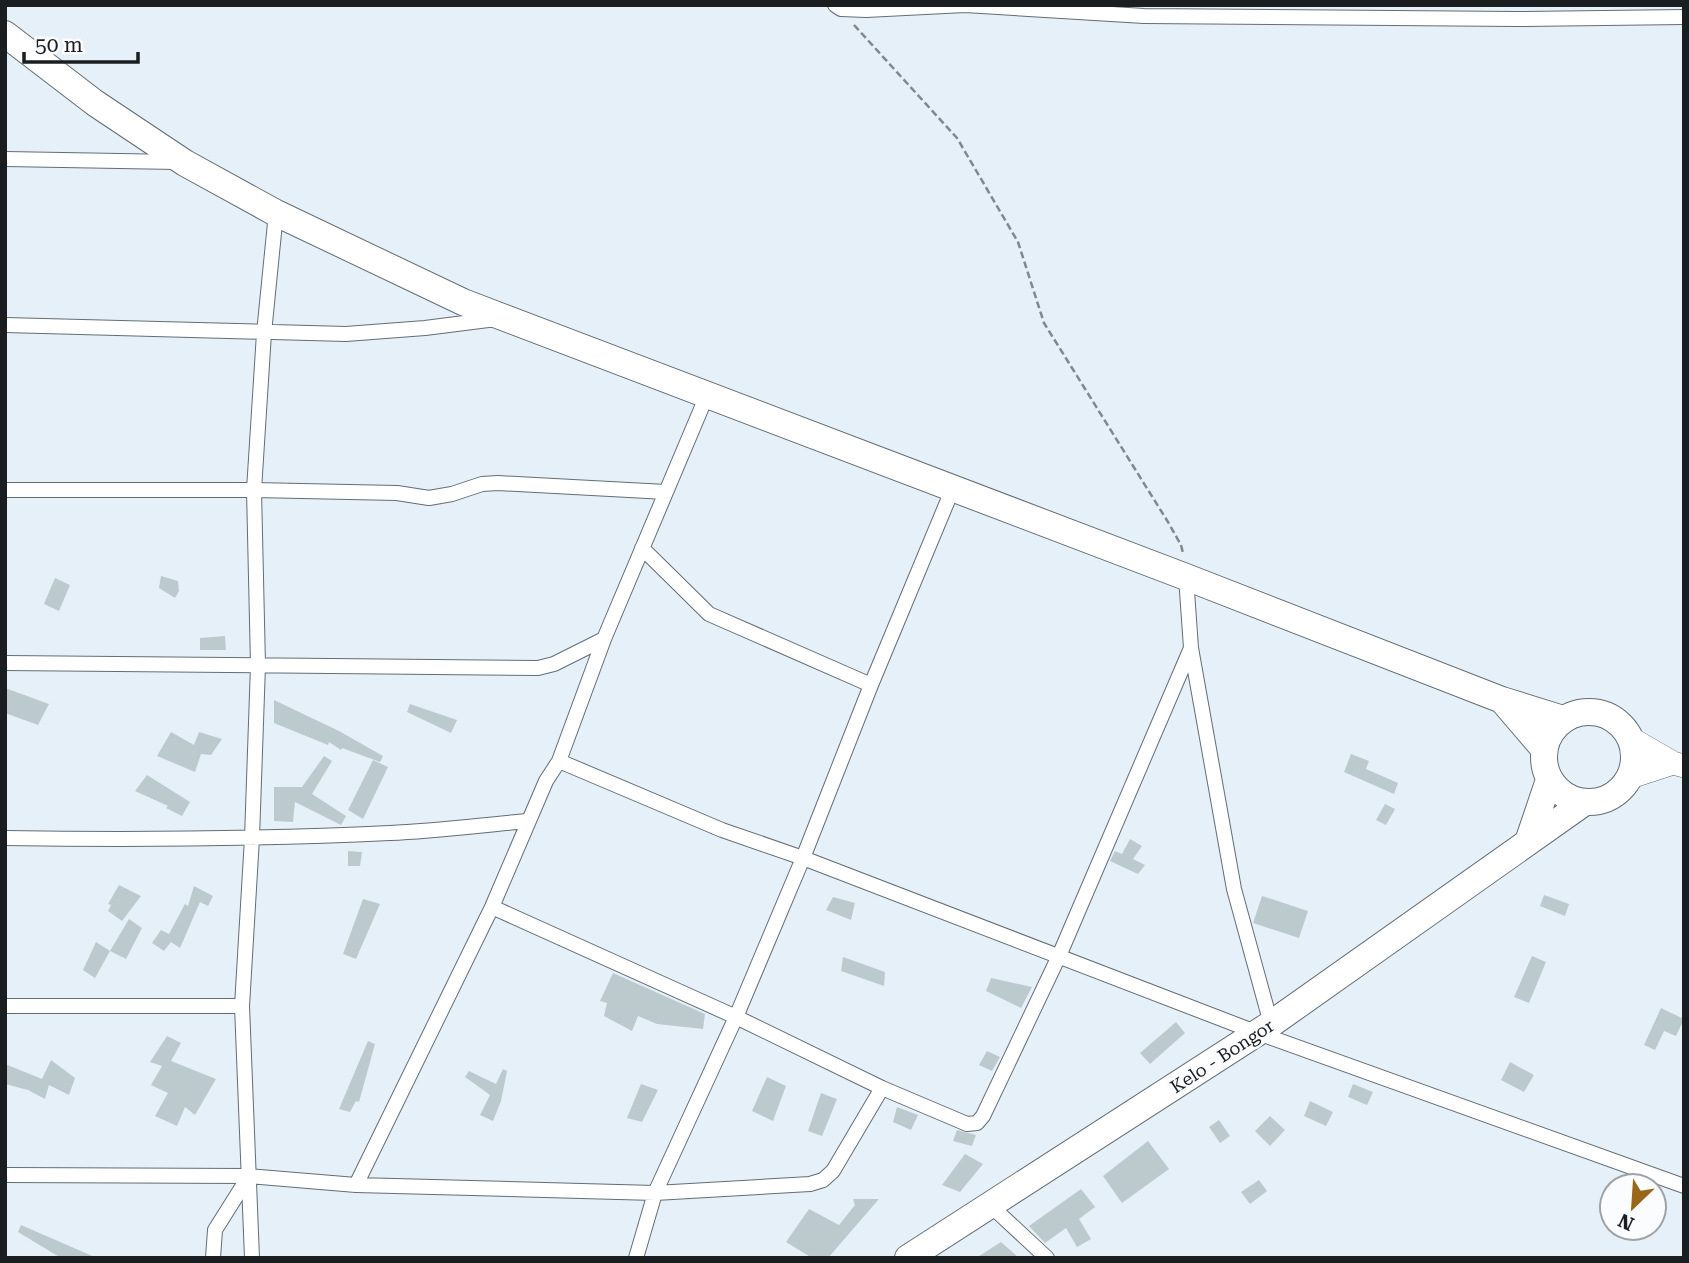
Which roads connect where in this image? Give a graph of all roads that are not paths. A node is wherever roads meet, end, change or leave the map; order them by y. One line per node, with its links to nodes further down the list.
1 (965, 5): 2 (street); 3 (street)
2 (838, 7)
3 (1518, 12): 4 (street)
4 (1684, 17)
5 (5, 34): 7 (highway)
6 (5, 159): 7 (street)
7 (185, 163): 8 (highway)
8 (276, 213): 9 (highway); 11 (street)
9 (505, 318): 11 (street); 12 (highway)
10 (5, 325): 11 (street)
11 (264, 333): 15 (street)
12 (707, 395): 13 (highway); 16 (street)
13 (953, 488): 18 (highway); 23 (street)
14 (5, 490): 15 (street)
15 (254, 490): 16 (street); 22 (street)
16 (666, 492): 17 (street)
17 (642, 548): 19 (street); 23 (street)
18 (1186, 577): 20 (street); 24 (highway)
19 (604, 639): 22 (street); 28 (street)
20 (1191, 648): 39 (street); 43 (street)
21 (5, 663): 22 (street)
22 (258, 665): 35 (street)
23 (872, 685): 37 (street)
24 (1502, 700): 25 (highway); 27 (highway)
25 (1563, 719): 26 (highway); 27 (highway)
26 (1630, 738): 29 (main road); 30 (highway)
27 (1544, 749): 31 (highway)
28 (559, 761): 33 (street); 37 (street)
29 (1679, 765): 30 (main road)
30 (1630, 777): 32 (highway)
31 (1549, 780): 32 (highway); 36 (highway)
32 (1585, 802): 36 (highway, Kelo - Bongor)
33 (528, 821): 35 (street); 38 (street)
34 (5, 838): 35 (street)
35 (252, 838): 41 (street)
36 (1528, 842): 43 (highway, Kelo - Bongor)
37 (803, 858): 39 (street); 42 (street)
38 (492, 907): 42 (street); 47 (street)
39 (1059, 956): 43 (street); 44 (street)
40 (5, 1006): 41 (street)
41 (242, 1006): 46 (street)
42 (736, 1017): 44 (street); 49 (street)
43 (1265, 1028): 48 (street); 50 (highway, Kelo - Bongor)
44 (882, 1088): 49 (street)
45 (5, 1175): 46 (street)
46 (249, 1176): 47 (street); 51 (street); 52 (street)
47 (356, 1185): 49 (street)
48 (1684, 1186)
49 (655, 1193): 53 (street)
50 (990, 1205): 54 (highway, Kelo - Bongor); 55 (street)
51 (213, 1258)
52 (252, 1258)
53 (636, 1258)
54 (908, 1258)
55 (1047, 1258)

